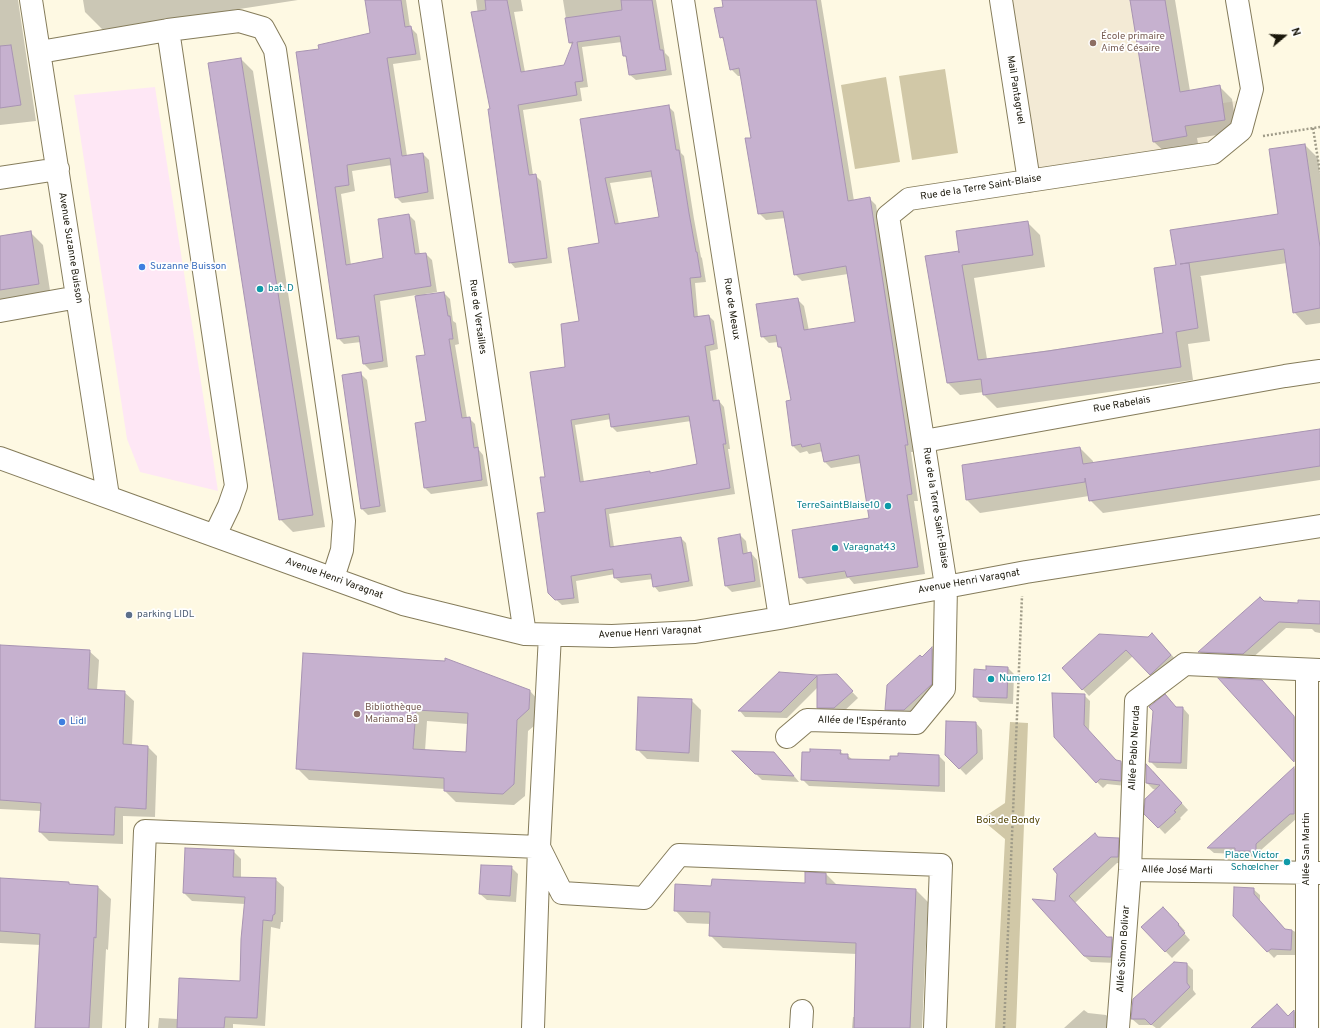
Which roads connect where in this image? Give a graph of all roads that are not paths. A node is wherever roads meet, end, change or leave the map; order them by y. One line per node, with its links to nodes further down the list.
1 (31, 0): 7 (street, Avenue Suzanne Buisson)
2 (430, 0): 22 (street, Rue de Versailles)
3 (683, 0): 21 (street, Rue de Meaux)
4 (1000, 0): 10 (street, Mail Pantagruel)
5 (1237, 0): 10 (street, Rue de la Terre Saint-Blaise)
6 (168, 30): 7 (street); 18 (street); 19 (street)
7 (40, 52): 8 (street, Avenue Suzanne Buisson)
8 (58, 168): 9 (street); 11 (street, Avenue Suzanne Buisson)
9 (0, 178)
10 (1029, 181): 14 (street, Rue de la Terre Saint-Blaise)
11 (78, 297): 12 (street); 16 (street, Avenue Suzanne Buisson)
12 (0, 311)
13 (1320, 371): 14 (street, Rue Rabelais)
14 (924, 441): 20 (street, Rue de la Terre Saint-Blaise)
15 (0, 458): 16 (street, Avenue Henri Varagnat)
16 (108, 496): 18 (street, Avenue Henri Varagnat)
17 (1320, 526): 20 (street, Avenue Henri Varagnat)
18 (215, 535): 19 (street, Avenue Henri Varagnat)
19 (333, 578): 22 (street, Avenue Henri Varagnat)
20 (946, 586): 21 (street, Avenue Henri Varagnat); 25 (street, Allée de l'Espéranto)
21 (780, 618): 23 (street, Avenue Henri Varagnat)
22 (525, 634): 23 (street, Avenue Henri Varagnat)
23 (550, 635): 26 (street)
24 (1314, 670): 27 (street, Allée Pablo Neruda); 28 (street, Allée San Martin)
25 (787, 737)
26 (539, 847): 29 (street); 30 (street); 31 (street)
27 (1130, 870): 28 (street, Allée José Marti); 32 (street, Allée Simon Bolivar)
28 (1314, 873): 33 (street, Allée San Martin)
29 (137, 1028)
30 (533, 1028)
31 (935, 1028)
32 (1118, 1028)
33 (1307, 1028)

